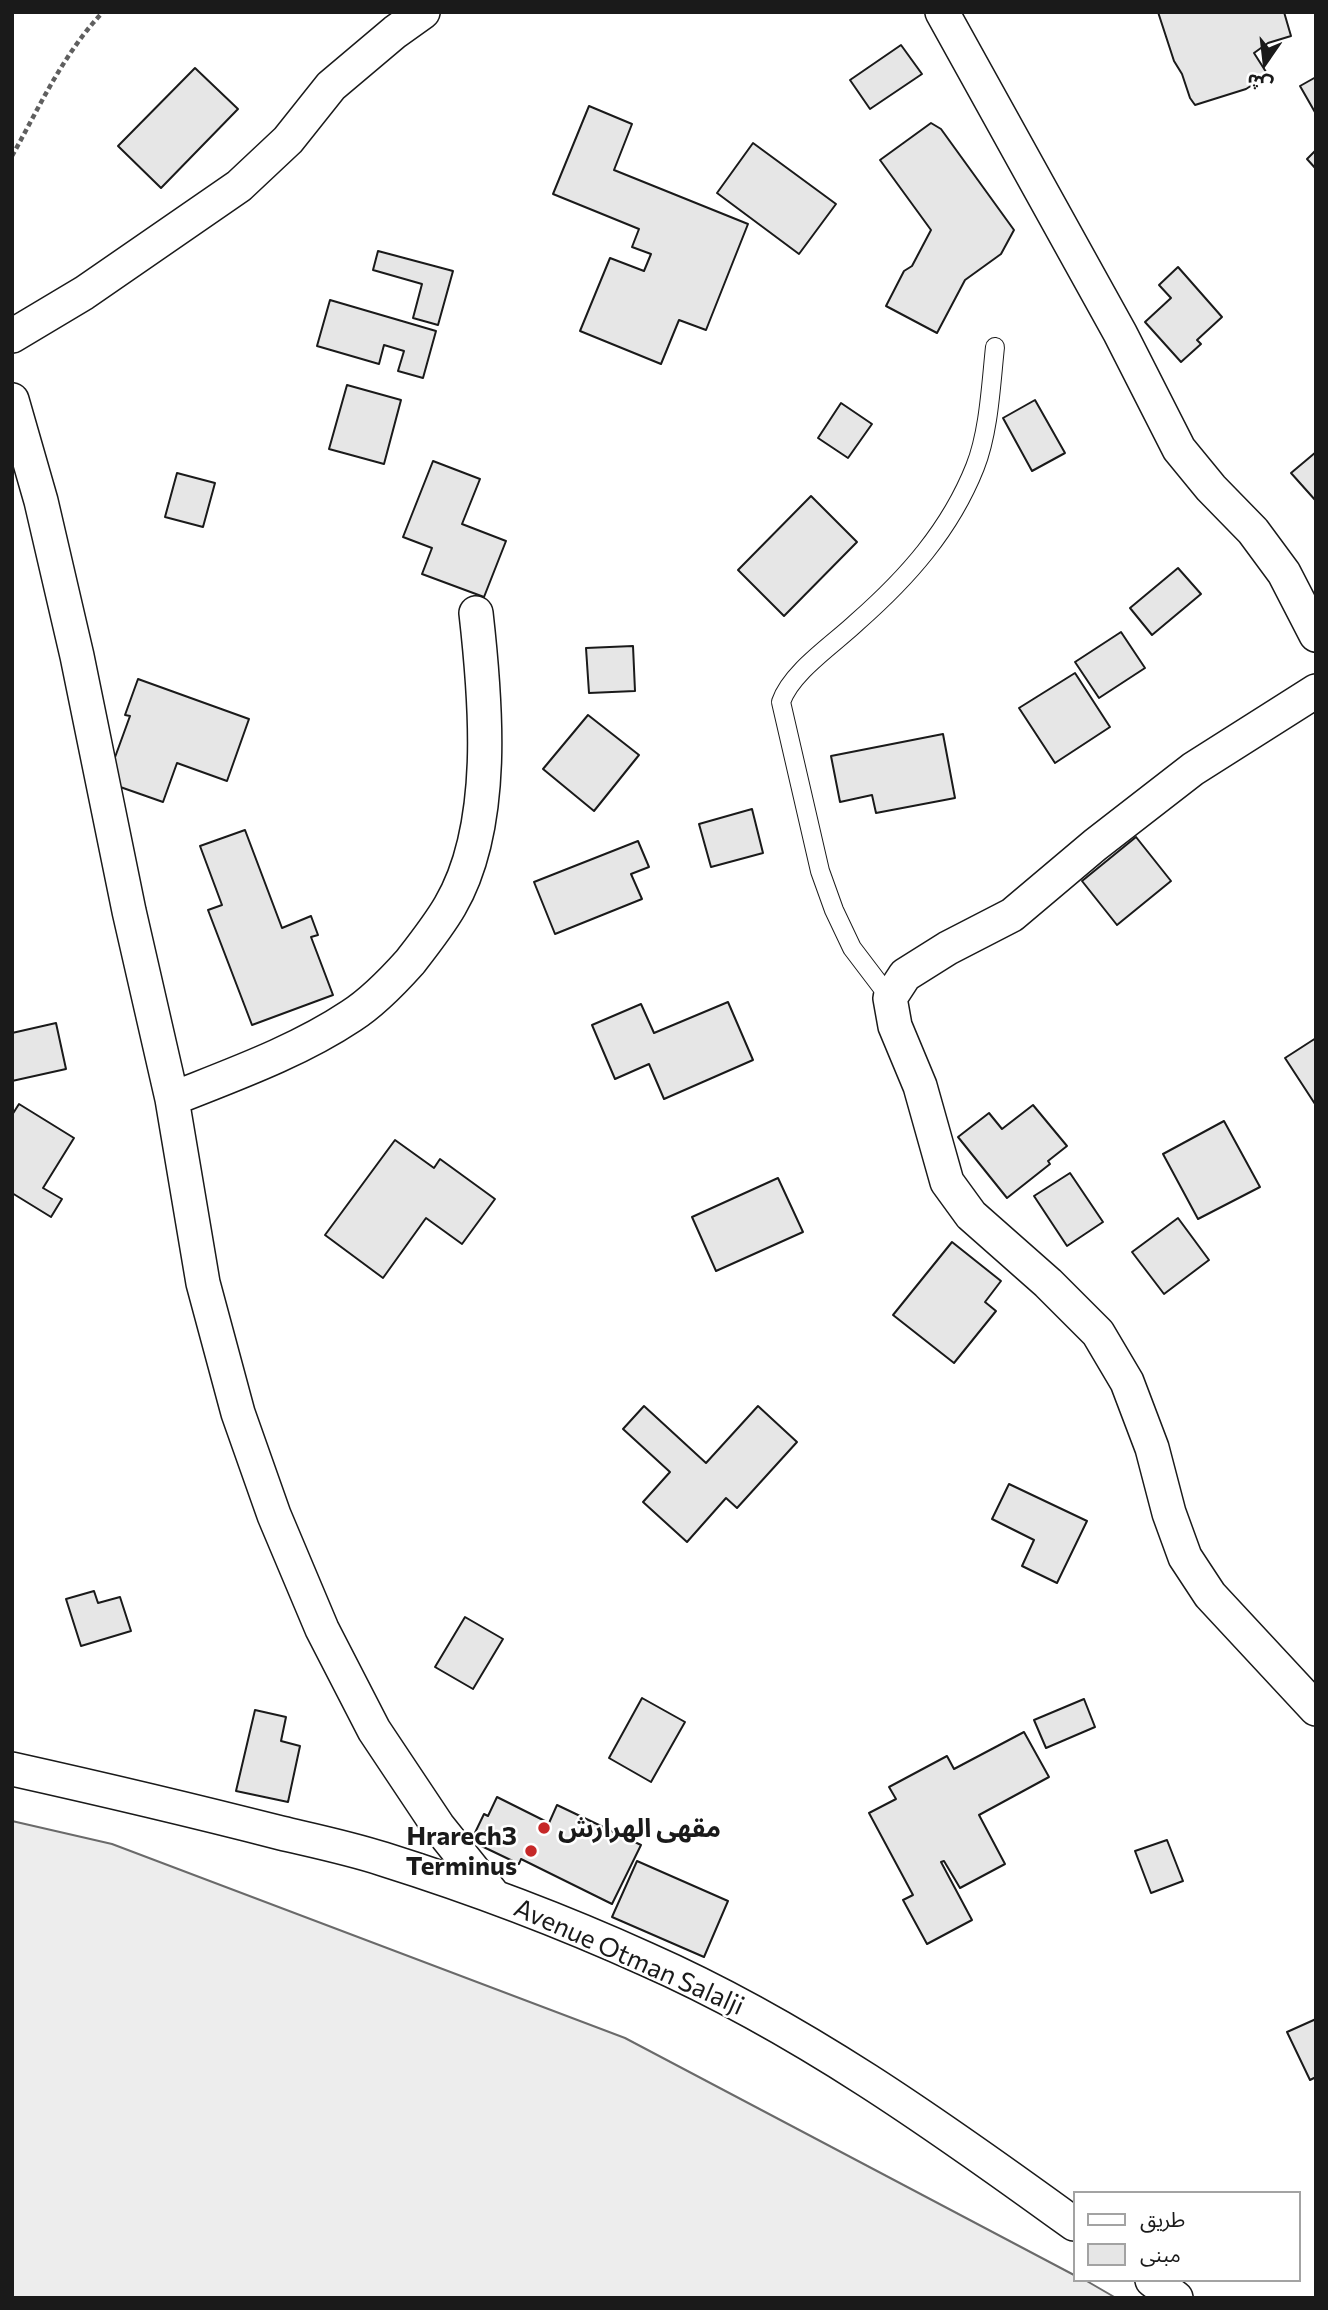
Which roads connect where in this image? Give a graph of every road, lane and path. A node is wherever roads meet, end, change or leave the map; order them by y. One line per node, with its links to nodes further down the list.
1 (103, 12): 4 (path)
2 (424, 12): 5 (street)
3 (942, 12): 9 (street)
4 (12, 156)
5 (12, 336)
6 (995, 347): 11 (lane)
7 (12, 400): 12 (street)
8 (477, 613): 12 (street)
9 (1316, 635)
10 (1316, 691): 11 (street)
11 (890, 998): 13 (street)
12 (172, 1098): 15 (street)
13 (1316, 1709)
14 (12, 1769): 15 (street, Avenue Otman Salalji)
15 (494, 1896): 16 (street, Avenue Otman Salalji)
16 (1072, 2223)
17 (1155, 2282): 18 (street)
18 (1176, 2298)

